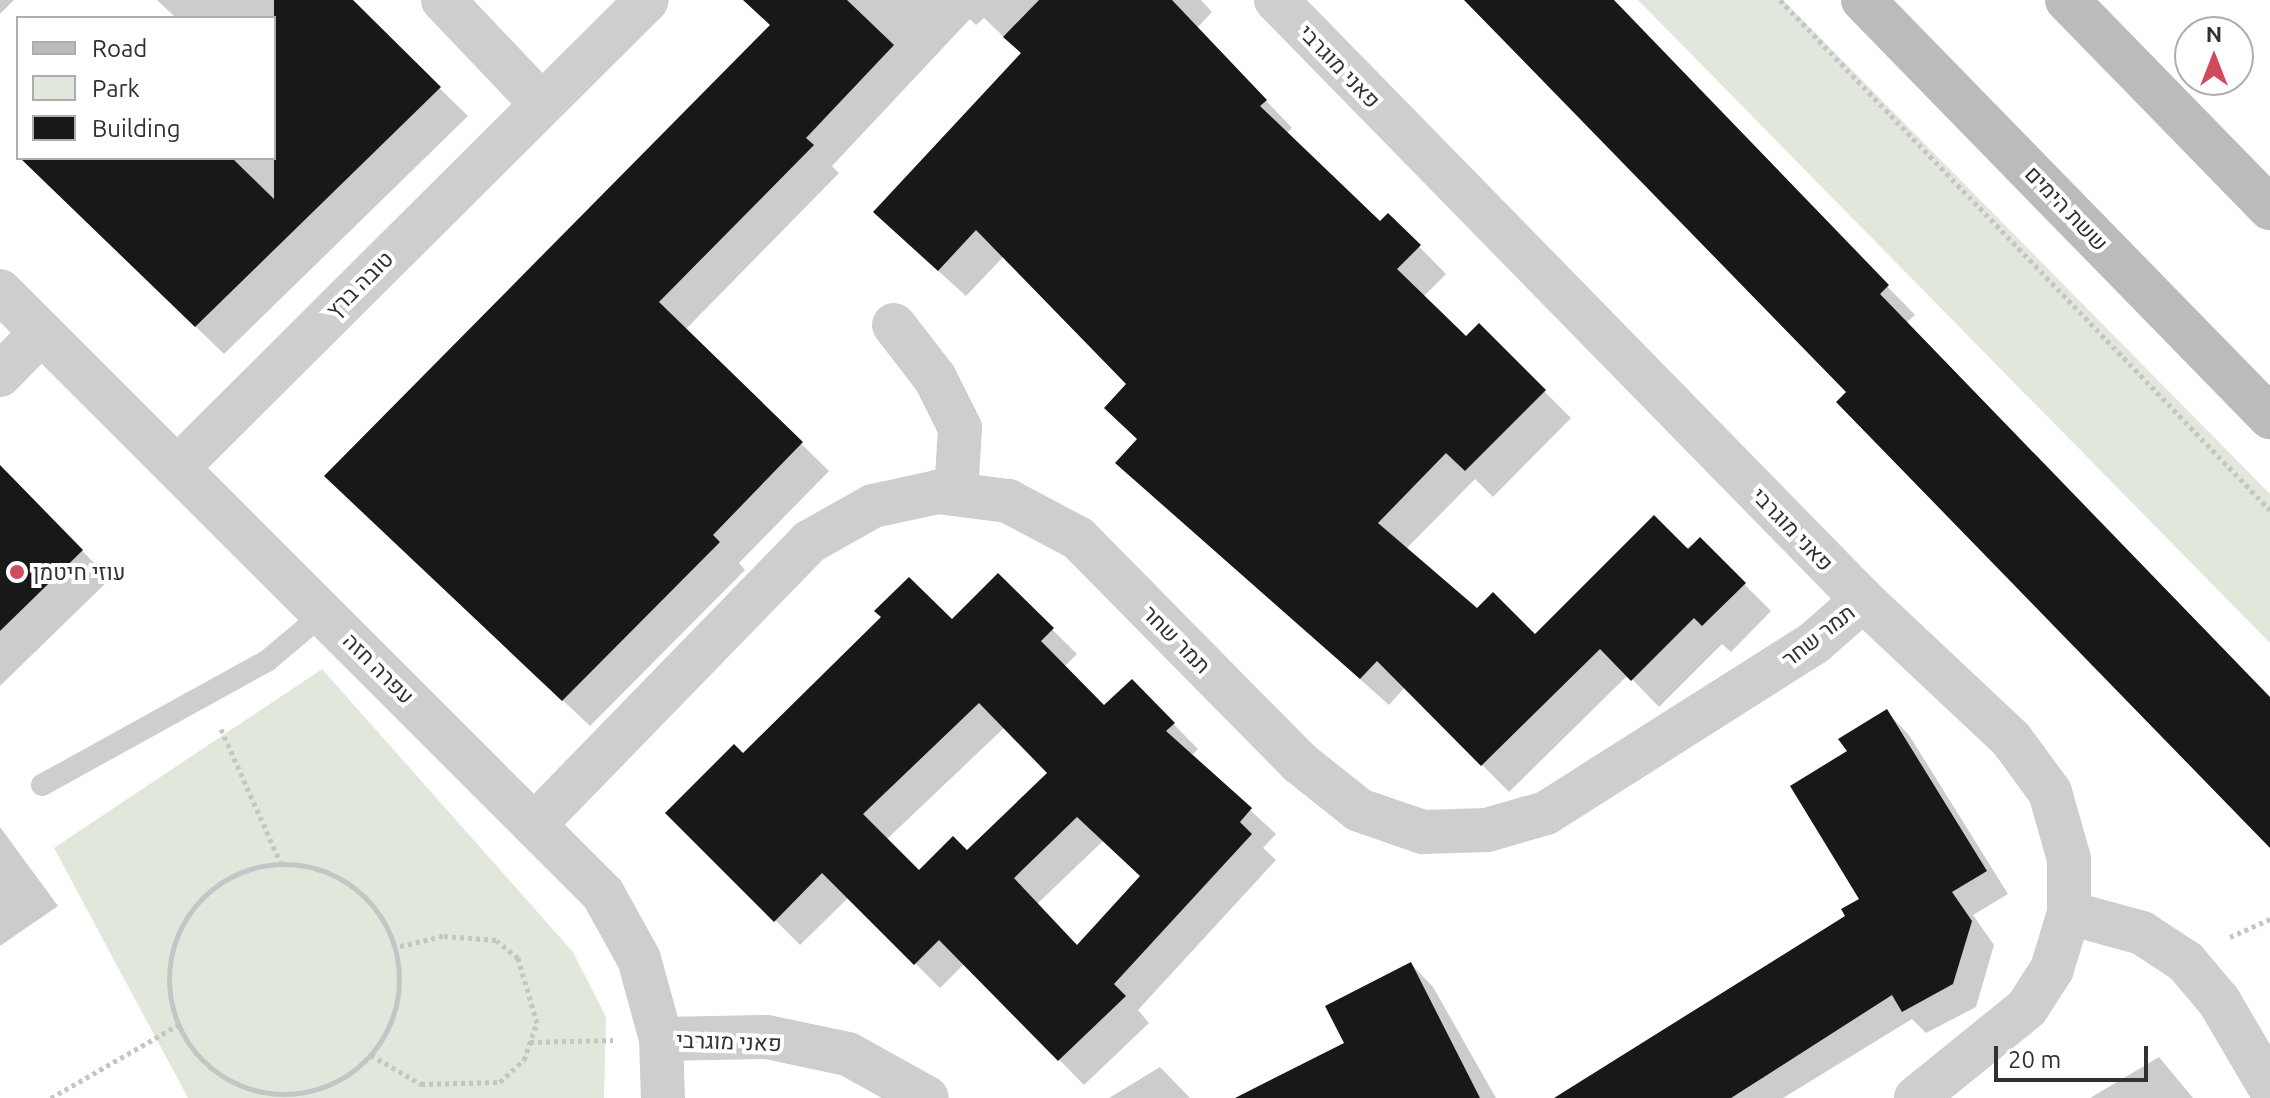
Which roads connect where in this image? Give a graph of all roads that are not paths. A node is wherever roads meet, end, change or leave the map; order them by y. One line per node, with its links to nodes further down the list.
1 (443, 0): 6 (street)
2 (647, 0): 6 (street, טובה ברץ)
3 (1276, 0): 15 (street, פאני מוגרבי)
4 (1863, 0): 12 (main road, ששת הימים)
5 (2067, 0): 7 (main road)
6 (539, 101): 13 (street, טובה ברץ)
7 (2270, 208)
8 (0, 291): 10 (street, עפרה חזה)
9 (894, 325): 14 (street)
10 (40, 334): 11 (street); 13 (street, עפרה חזה)
11 (0, 375)
12 (2270, 417)
13 (179, 466): 16 (street, עפרה חזה)
14 (956, 494): 15 (street, תמר שחר); 18 (street, תמר שחר)
15 (1863, 600): 19 (street, פאני מוגרבי)
16 (324, 613): 17 (lane); 18 (street, עפרה חזה)
17 (42, 785)
18 (534, 825): 20 (street, עפרה חזה)
19 (2069, 913): 21 (street); 24 (street, פאני מוגרבי)
20 (661, 1039): 22 (street, עפרה חזה); 23 (street, פאני מוגרבי)
21 (2270, 1088)
22 (663, 1098)
23 (927, 1098)
24 (1916, 1098)

